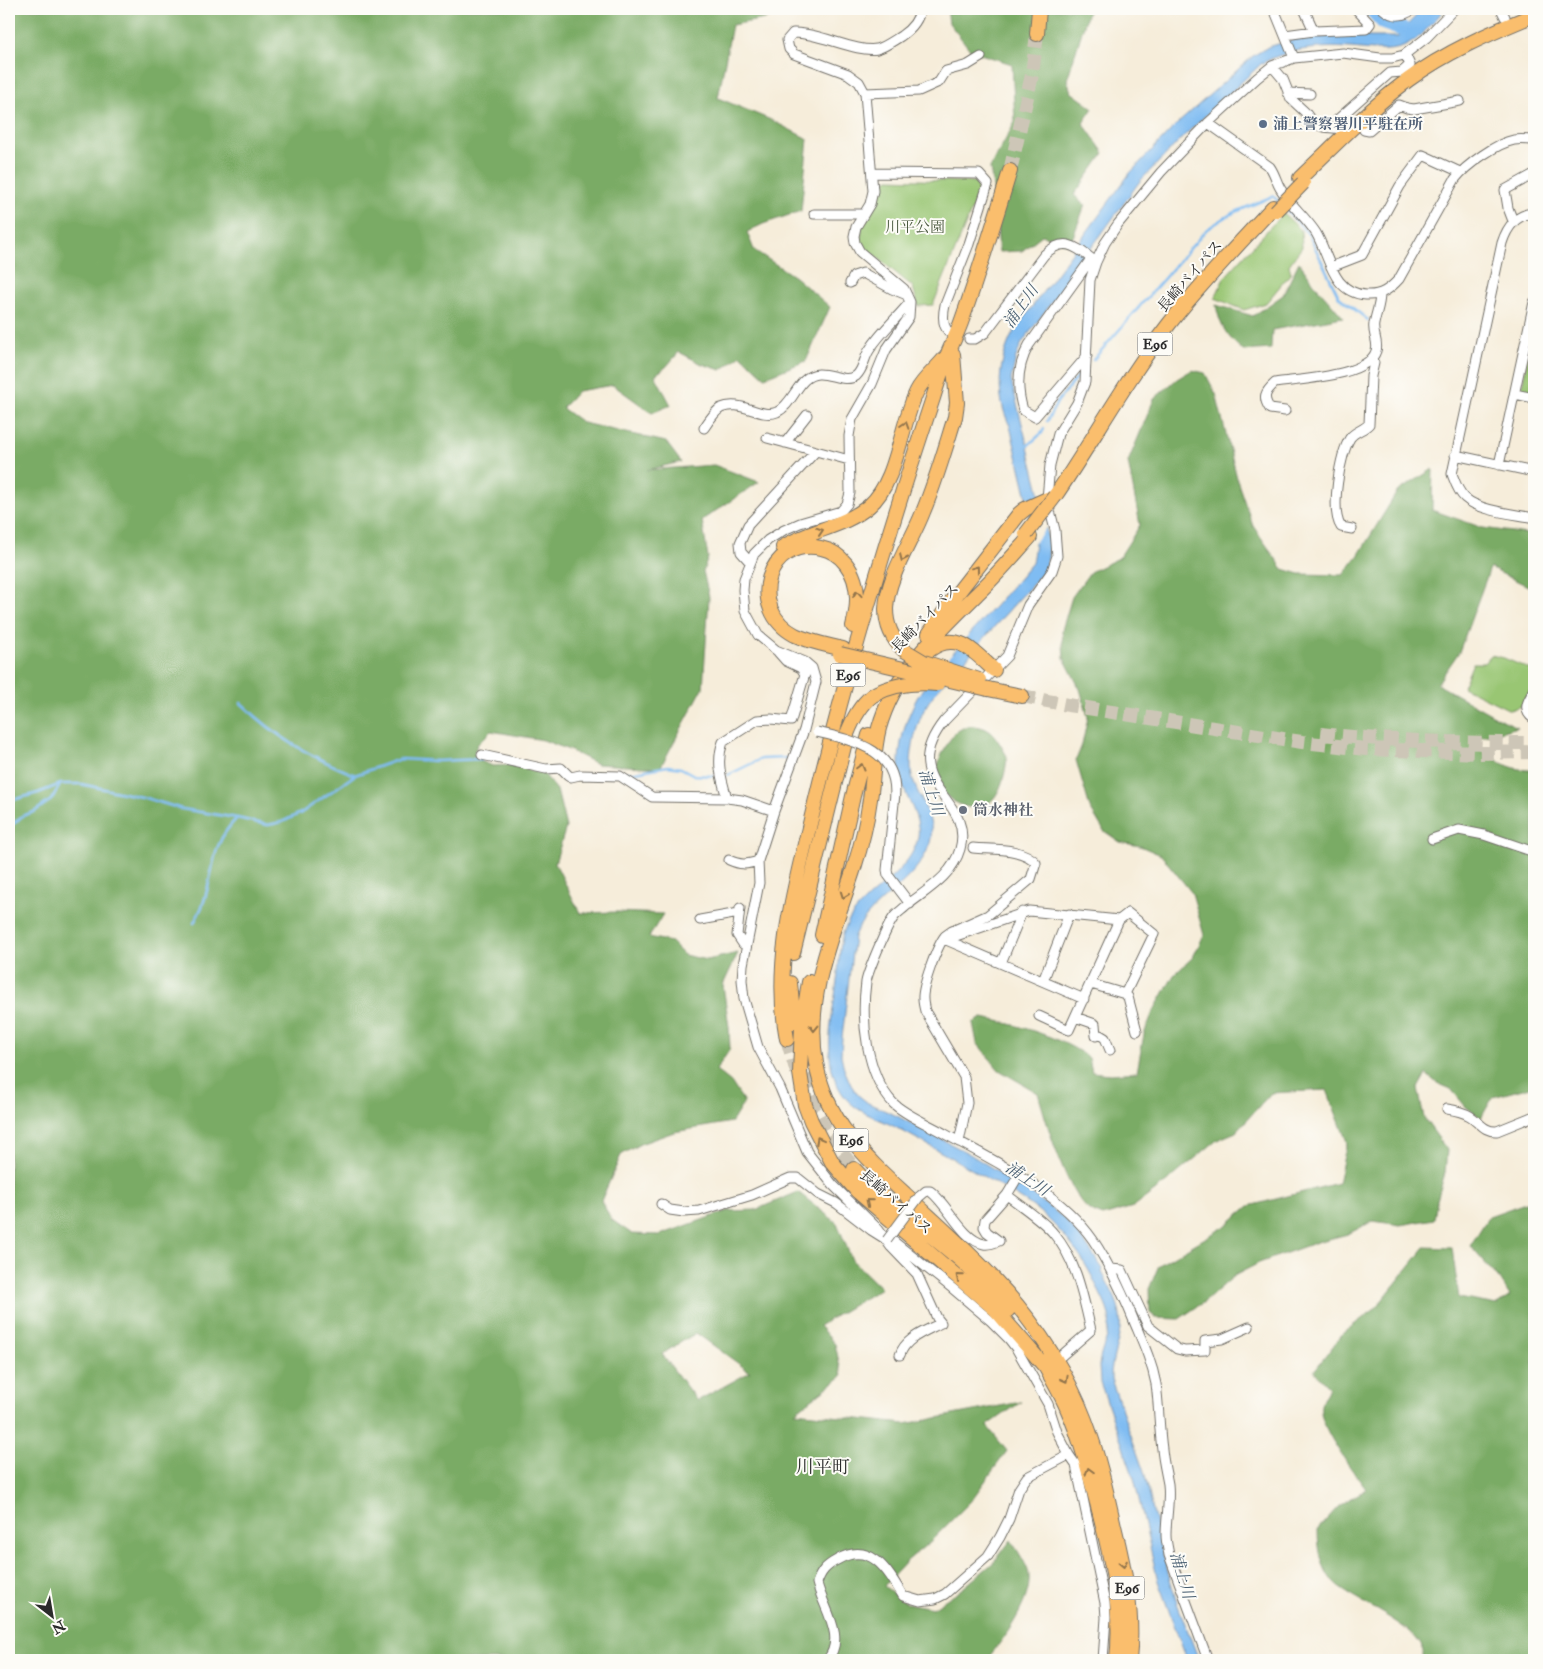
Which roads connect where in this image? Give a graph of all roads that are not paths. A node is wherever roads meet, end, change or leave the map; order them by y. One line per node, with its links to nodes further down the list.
1 (920, 9): 18 (street)
2 (1039, 9): 12 (highway)
3 (1274, 9): 13 (street)
4 (1304, 9): 11 (street)
5 (1356, 9): 11 (street)
6 (1383, 9): 7 (street)
7 (1414, 9)
8 (1454, 9): 14 (street)
9 (1534, 15): 29 (highway, 長崎バイパス / E96)
10 (1534, 20): 29 (highway, 長崎バイパス / E96)
11 (1314, 31): 13 (street)
12 (1037, 34)
13 (1285, 36): 16 (street)
14 (1406, 54): 16 (street); 19 (street)
15 (982, 57): 18 (street)
16 (1294, 58): 17 (street)
17 (1272, 66): 19 (street); 22 (street)
18 (865, 93): 26 (street)
19 (1288, 93): 20 (street)
20 (1310, 94)
21 (1460, 101): 23 (street)
22 (1208, 123): 34 (street); 35 (street)
23 (1364, 130)
24 (1534, 140): 27 (street)
25 (1010, 171): 43 (highway, E96)
26 (872, 172): 32 (street); 41 (street)
27 (1460, 172): 35 (street); 37 (street)
28 (1534, 174): 33 (street)
29 (1301, 181): 58 (highway, 長崎バイパス / E96, bridge)
30 (1534, 213): 33 (street)
31 (814, 214): 32 (street)
32 (864, 214): 38 (street)
33 (1513, 221): 54 (street)
34 (1094, 260): 42 (street); 44 (street); 44 (street)
35 (1331, 268): 37 (street)
36 (850, 283): 38 (street)
37 (1380, 294): 45 (street)
38 (909, 298): 50 (street); 55 (street)
39 (1534, 302): 40 (street)
40 (1532, 327): 46 (street)
41 (949, 332)
42 (968, 339)
43 (951, 353): 65 (highway, one-way to 43); 66 (highway, one-way to 66, bridge); 87 (highway, E96); 91 (highway, E96)
44 (1087, 356): 58 (street)
45 (1371, 359): 48 (street); 60 (street)
46 (1515, 394): 47 (street); 56 (street)
47 (1534, 398)
48 (1285, 411)
49 (807, 415): 52 (street)
50 (704, 428)
51 (767, 438): 52 (street)
52 (785, 443): 53 (street)
53 (816, 451): 55 (street); 62 (street)
54 (1455, 456): 56 (street); 59 (street)
55 (849, 460): 62 (street)
56 (1499, 465): 57 (street)
57 (1534, 472)
58 (1051, 499): 61 (highway, 長崎バイパス / E96); 63 (highway, one-way to 58); 66 (street)
59 (1534, 518)
60 (1352, 529)
61 (1028, 535): 63 (highway, 長崎バイパス / E96); 69 (highway, 長崎バイパス / E96)
62 (750, 562): 64 (street)
63 (927, 637): 114 (highway, 長崎バイパス / E96, one-way to 63)
64 (776, 650): 71 (street); 73 (street)
65 (842, 651): 66 (highway, bridge); 91 (highway, one-way to 65)
66 (991, 681): 68 (highway); 69 (highway); 80 (street); 87 (highway, bridge)
67 (1534, 691): 70 (street)
68 (1022, 694)
69 (890, 699): 109 (highway, 長崎バイパス / E96, one-way to 109)
70 (1534, 719)
71 (804, 730): 74 (street); 80 (street, bridge)
72 (482, 755): 73 (street)
73 (727, 798): 74 (street)
74 (774, 811): 79 (street)
75 (1432, 839): 77 (street)
76 (973, 848): 85 (street)
77 (1534, 852)
78 (729, 860): 79 (street)
79 (758, 861): 86 (street)
80 (910, 904): 103 (street)
81 (1022, 912): 82 (street); 85 (street); 88 (street)
82 (1069, 914): 84 (street); 89 (street)
83 (700, 920): 86 (street)
84 (1119, 920): 90 (street); 92 (street)
85 (944, 937): 88 (street); 103 (street)
86 (747, 945): 108 (street)
87 (793, 953): 96 (highway, E96)
88 (1001, 963): 89 (street)
89 (1043, 981): 93 (street)
90 (1091, 984): 92 (street); 93 (street)
91 (781, 990): 98 (highway, E96)
92 (1125, 994): 97 (street)
93 (1084, 999): 95 (street)
94 (1039, 1016): 95 (street)
95 (1075, 1017): 99 (street)
96 (794, 1022)
97 (1137, 1030)
98 (787, 1039)
99 (1110, 1050)
100 (821, 1106): 109 (highway, 長崎バイパス / E96)
101 (1447, 1110): 102 (street)
102 (1534, 1116)
103 (959, 1142): 105 (street)
104 (854, 1169): 114 (highway, 長崎バイパス / E96)
105 (1018, 1178): 106 (street); 110 (street)
106 (1007, 1195): 108 (street, bridge); 113 (street)
107 (661, 1204): 108 (street)
108 (887, 1240): 112 (street); 115 (street)
109 (972, 1258): 120 (highway, 長崎バイパス / E96, one-way to 120)
110 (1111, 1269): 111 (street); 121 (street)
111 (1249, 1327)
112 (900, 1355)
113 (1060, 1357)
114 (1047, 1367): 115 (street); 119 (highway, 長崎バイパス / E96, one-way to 114)
115 (1032, 1377): 116 (street)
116 (1069, 1455): 117 (street); 118 (street)
117 (826, 1660)
118 (1103, 1660)
119 (1117, 1660)
120 (1129, 1660)
121 (1208, 1660)

